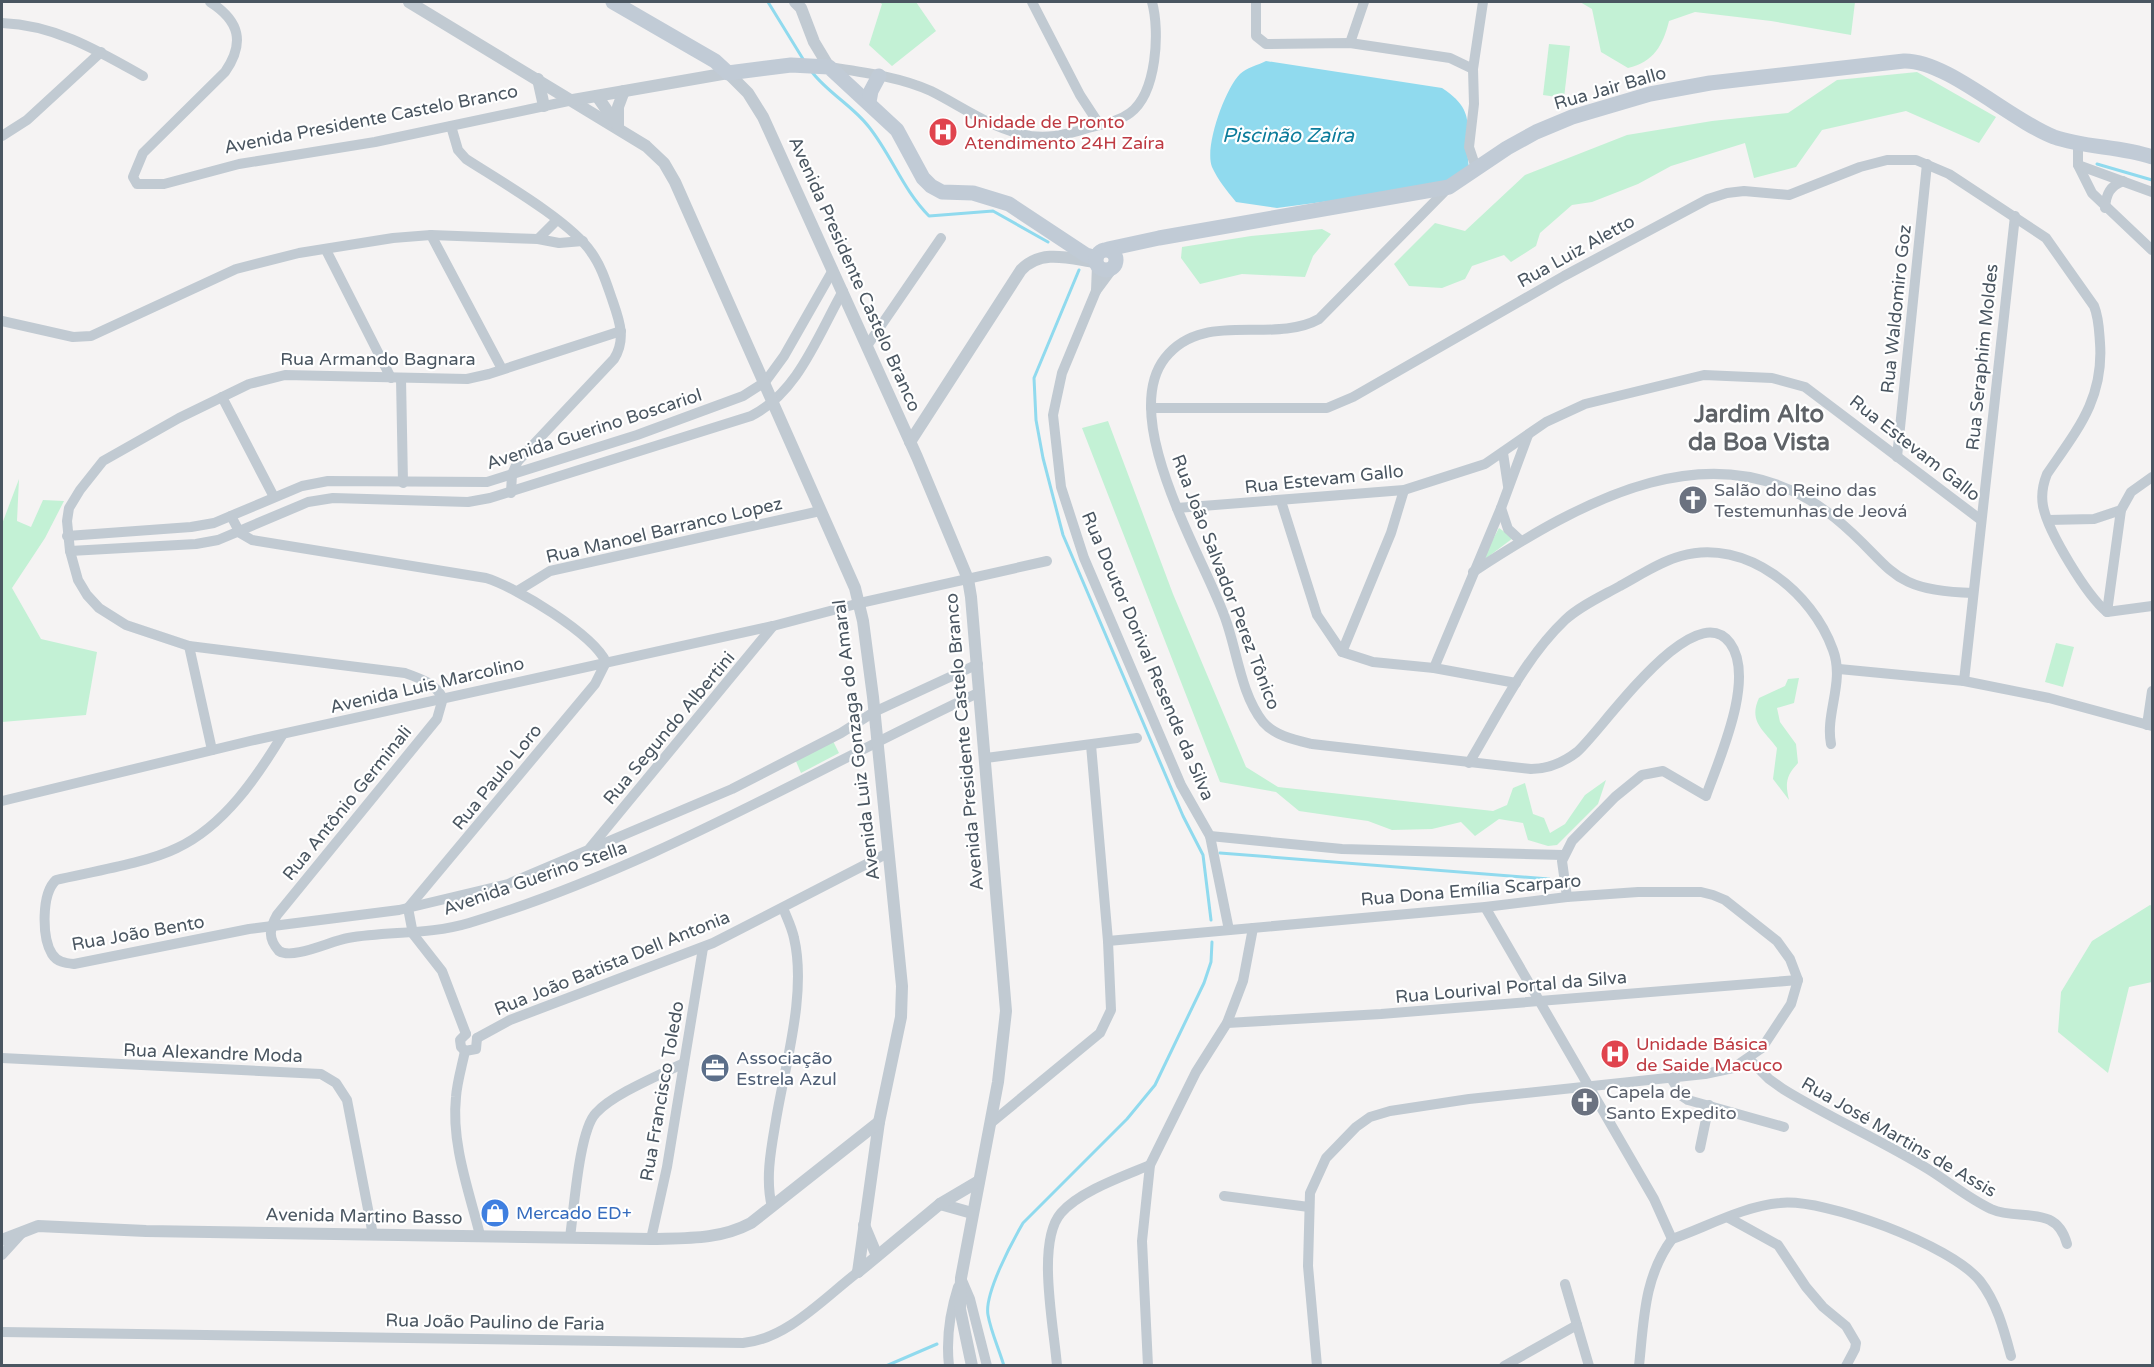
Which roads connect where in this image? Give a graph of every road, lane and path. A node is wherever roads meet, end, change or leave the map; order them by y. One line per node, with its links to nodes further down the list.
1 (210, 2): 25 (street, Avenida Presidente Castelo Branco)
2 (409, 2): 18 (street, Avenida Luiz Gonzaga do Amaral)
3 (613, 2): 15 (main road, Avenida Presidente Castelo Branco)
4 (795, 2): 13 (street)
5 (1032, 2): 24 (street)
6 (1152, 2): 24 (street)
7 (1256, 2): 11 (street)
8 (1364, 2): 11 (street)
9 (1483, 2): 14 (street)
10 (2, 23): 12 (street)
11 (1350, 42): 14 (street)
12 (101, 52): 16 (street); 27 (street)
13 (829, 67): 15 (main road); 17 (street); 22 (main road)
14 (1473, 69): 32 (street)
15 (728, 73): 19 (street, Avenida Presidente Castelo Branco); 46 (street, Avenida Presidente Castelo Branco)
16 (143, 76)
17 (879, 76): 22 (main road); 24 (street)
18 (538, 79): 21 (street, Avenida Luiz Gonzaga do Amaral); 23 (street)
19 (624, 91): 20 (street, Avenida Presidente Castelo Branco); 26 (street)
20 (597, 96): 21 (street, Avenida Presidente Castelo Branco); 26 (street, Avenida Luiz Gonzaga do Amaral)
21 (573, 100): 23 (street, Avenida Presidente Castelo Branco); 26 (street, Avenida Luiz Gonzaga do Amaral)
22 (869, 102): 45 (main road)
23 (544, 106): 25 (street, Avenida Presidente Castelo Branco)
24 (1100, 124)
25 (451, 126): 38 (street)
26 (620, 129): 54 (street, Avenida Luiz Gonzaga do Amaral)
27 (2, 136)
28 (2078, 143): 29 (main road, Rua Jair Ballo); 31 (street); 32 (main road, Rua Jair Ballo)
29 (2152, 157)
30 (1927, 164): 37 (street, Rua Luiz Aletto); 57 (street, Rua Luiz Aletto); 61 (street, Rua Waldomiro Goz)
31 (2078, 165): 33 (street); 36 (street)
32 (1476, 168): 34 (main road, Rua Jair Ballo)
33 (2123, 181): 35 (street); 36 (street)
34 (1449, 187): 45 (main road, Rua Jair Ballo); 57 (street, Rua João Salvador Perez Tônico)
35 (2152, 192)
36 (2105, 208): 44 (street)
37 (2015, 216): 75 (street, Rua Seraphim Moldes); 76 (street, Rua Luiz Aletto)
38 (557, 220): 41 (street); 42 (street)
39 (431, 235): 41 (street); 43 (street); 52 (street)
40 (941, 238): 51 (street)
41 (538, 239): 42 (street)
42 (582, 241): 50 (street)
43 (326, 250): 49 (street); 53 (street)
44 (2152, 250)
45 (1104, 259): 48 (street, Rua Doutor Dorival Resende da Silva); 48 (street, Rua Doutor Dorival Resende da Silva); 59 (street)
46 (833, 270): 47 (street, Avenida Presidente Castelo Branco); 54 (street, Avenida Guerino Boscariol)
47 (843, 291): 51 (street, Avenida Presidente Castelo Branco); 56 (street, Avenida Guerino Boscariol)
48 (1096, 291): 112 (street, Rua Doutor Dorival Resende da Silva)
49 (2, 321)
50 (621, 331): 52 (street, Rua Armando Bagnara); 62 (street)
51 (867, 346): 59 (street, Avenida Presidente Castelo Branco)
52 (502, 369): 53 (street, Rua Armando Bagnara)
53 (396, 378): 55 (street, Rua Armando Bagnara); 64 (street)
54 (765, 382): 56 (street, Avenida Luiz Gonzaga do Amaral); 62 (street, Avenida Guerino Boscariol)
55 (222, 397): 68 (street); 78 (street, Rua Armando Bagnara)
56 (774, 402): 67 (street, Avenida Guerino Boscariol); 73 (street, Avenida Luiz Gonzaga do Amaral)
57 (1151, 408): 70 (street, Rua João Salvador Perez Tônico)
58 (1528, 435): 60 (street, Rua Estevam Gallo); 61 (street, Rua Estevam Gallo); 65 (street)
59 (910, 442): 83 (street, Avenida Presidente Castelo Branco)
60 (1503, 453): 65 (street); 66 (street, Rua Estevam Gallo)
61 (1898, 457): 75 (street, Rua Estevam Gallo)
62 (512, 474): 64 (street, Avenida Guerino Boscariol); 67 (street)
63 (2152, 477): 72 (street)
64 (403, 483): 68 (street, Avenida Guerino Boscariol)
65 (1508, 486): 71 (street)
66 (1404, 490): 69 (street, Rua Estevam Gallo); 91 (street)
67 (511, 493): 77 (street, Avenida Guerino Boscariol)
68 (274, 497): 74 (street, Avenida Guerino Boscariol)
69 (1281, 501): 70 (street, Rua Estevam Gallo); 91 (street)
70 (1177, 508): 110 (street, Rua João Salvador Perez Tônico)
71 (1501, 508): 79 (street); 82 (street)
72 (2121, 510): 76 (street); 88 (street)
73 (820, 511): 84 (street, Rua Manoel Barranco Lopez); 86 (street, Avenida Luiz Gonzaga do Amaral)
74 (231, 516): 77 (street); 78 (street, Avenida Guerino Boscariol)
75 (1981, 520): 85 (street, Rua Seraphim Moldes)
76 (2048, 520): 88 (street, Rua Luiz Aletto)
77 (240, 533): 80 (street, Avenida Guerino Boscariol); 84 (street)
78 (67, 536): 80 (street, Rua Armando Bagnara)
79 (1521, 541): 82 (street); 85 (street)
80 (70, 551): 90 (street, Rua Armando Bagnara)
81 (1047, 561): 83 (street, Avenida Luis Marcolino)
82 (1473, 572): 94 (street)
83 (968, 579): 86 (street, Avenida Luis Marcolino); 93 (street, Avenida Presidente Castelo Branco)
84 (519, 591): 92 (street)
85 (1973, 593): 96 (street, Rua Seraphim Moldes)
86 (860, 603): 89 (street, Avenida Luis Marcolino); 101 (street, Avenida Luiz Gonzaga do Amaral)
87 (2152, 606): 88 (street)
88 (2107, 612)
89 (773, 626): 92 (street, Avenida Luis Marcolino); 113 (street, Rua Segundo Albertini)
90 (189, 646): 100 (street, Rua Armando Bagnara); 108 (street)
91 (1342, 652): 94 (street)
92 (606, 662): 100 (street, Avenida Luis Marcolino); 118 (street, Rua Paulo Loro)
93 (978, 664): 98 (street, Avenida Presidente Castelo Branco); 101 (street, Avenida Guerino Stella)
94 (1434, 668): 97 (street)
95 (1839, 669): 96 (street); 97 (street); 106 (street)
96 (1964, 681): 102 (street)
97 (1516, 683): 110 (street)
98 (980, 692): 105 (street, Avenida Guerino Stella); 109 (street, Avenida Presidente Castelo Branco)
99 (2152, 692): 102 (street)
100 (443, 698): 103 (street, Avenida Luis Marcolino); 120 (street, Rua Antônio Germinali)
101 (874, 712): 105 (street, Avenida Luiz Gonzaga do Amaral); 113 (street, Avenida Guerino Stella)
102 (2150, 725)
103 (283, 734): 108 (street, Avenida Luis Marcolino); 120 (street, Rua João Bento)
104 (1137, 738): 107 (street)
105 (877, 741): 114 (street, Avenida Luiz Gonzaga do Amaral); 123 (street, Avenida Guerino Stella)
106 (1831, 744)
107 (1091, 745): 109 (street); 124 (street)
108 (212, 750): 111 (street, Avenida Luis Marcolino)
109 (986, 758): 139 (street, Avenida Presidente Castelo Branco)
110 (1469, 763): 115 (street, Rua João Salvador Perez Tônico)
111 (2, 801)
112 (1210, 836): 115 (street); 122 (street, Rua Doutor Dorival Resende da Silva)
113 (588, 850): 118 (street, Avenida Guerino Stella)
114 (888, 853): 119 (street, Rua João Batista Dell Antonia); 138 (street, Avenida Luiz Gonzaga do Amaral)
115 (1563, 855): 116 (street)
116 (1567, 897): 117 (street, Rua Dona Emília Scarparo); 126 (street, Rua Dona Emília Scarparo)
117 (1485, 907): 121 (street, Rua Dona Emília Scarparo); 127 (street)
118 (408, 908): 120 (street, Avenida Guerino Stella); 123 (street)
119 (783, 908): 125 (street, Rua João Batista Dell Antonia); 146 (street)
120 (271, 926): 123 (street, Avenida Guerino Stella)
121 (1253, 928): 122 (street, Rua Dona Emília Scarparo); 128 (street)
122 (1229, 930): 124 (street, Rua Dona Emília Scarparo)
123 (413, 934): 129 (street)
124 (1108, 941): 139 (street)
125 (703, 948): 130 (street, Rua João Batista Dell Antonia); 134 (street, Rua Francisco Toledo)
126 (1798, 980): 127 (street, Rua Lourival Portal da Silva); 133 (street)
127 (1539, 1000): 128 (street, Rua Lourival Portal da Silva); 136 (street)
128 (1227, 1023): 142 (street)
129 (466, 1034): 130 (street); 131 (street)
130 (477, 1038): 131 (street)
131 (465, 1051): 153 (street)
132 (2, 1058): 152 (street, Rua Alexandre Moda)
133 (1749, 1059): 135 (street); 158 (street, Rua José Martins de Assis)
134 (684, 1063): 154 (street); 155 (street, Rua Francisco Toledo)
135 (1671, 1078): 136 (street); 137 (street)
136 (1587, 1086): 147 (street); 156 (street)
137 (1709, 1105): 140 (street); 141 (street)
138 (879, 1122): 146 (street, Avenida Martino Basso); 150 (street, Avenida Luiz Gonzaga do Amaral)
139 (991, 1123): 143 (street, Avenida Presidente Castelo Branco)
140 (1784, 1127)
141 (1700, 1148)
142 (1150, 1165): 171 (street); 172 (street)
143 (979, 1181): 145 (street, Rua João Paulino de Faria); 148 (street, Avenida Presidente Castelo Branco)
144 (1224, 1196): 147 (street)
145 (940, 1204): 148 (street); 160 (street, Rua João Paulino de Faria)
146 (772, 1207): 155 (street, Avenida Martino Basso)
147 (1309, 1207): 173 (street)
148 (972, 1213): 162 (street, Avenida Presidente Castelo Branco)
149 (1728, 1218): 156 (street); 166 (street); 177 (street)
150 (863, 1224): 160 (street); 161 (street, Avenida Luiz Gonzaga do Amaral)
151 (26, 1229): 152 (street, Avenida Martino Basso); 157 (street, Avenida Martino Basso); 159 (street)
152 (373, 1234): 153 (street, Avenida Martino Basso)
153 (480, 1235): 154 (street, Avenida Martino Basso)
154 (570, 1237): 155 (street, Avenida Martino Basso)
155 (651, 1239)
156 (1672, 1239): 176 (street)
157 (2, 1240)
158 (2067, 1244)
159 (2, 1254)
160 (877, 1256): 161 (street, Rua João Paulino de Faria)
161 (858, 1272): 165 (street, Rua João Paulino de Faria)
162 (961, 1278): 168 (street, Avenida Presidente Castelo Branco); 169 (street, Avenida Presidente Castelo Branco); 170 (street)
163 (1564, 1284): 164 (street)
164 (1577, 1325): 167 (street); 175 (street)
165 (2, 1332)
166 (2011, 1356)
167 (1519, 1362): 174 (street)
168 (950, 1365)
169 (972, 1365)
170 (987, 1365)
171 (1057, 1365)
172 (1148, 1365)
173 (1317, 1365)
174 (1504, 1365)
175 (1589, 1365)
176 (1640, 1365)
177 (1846, 1365)

